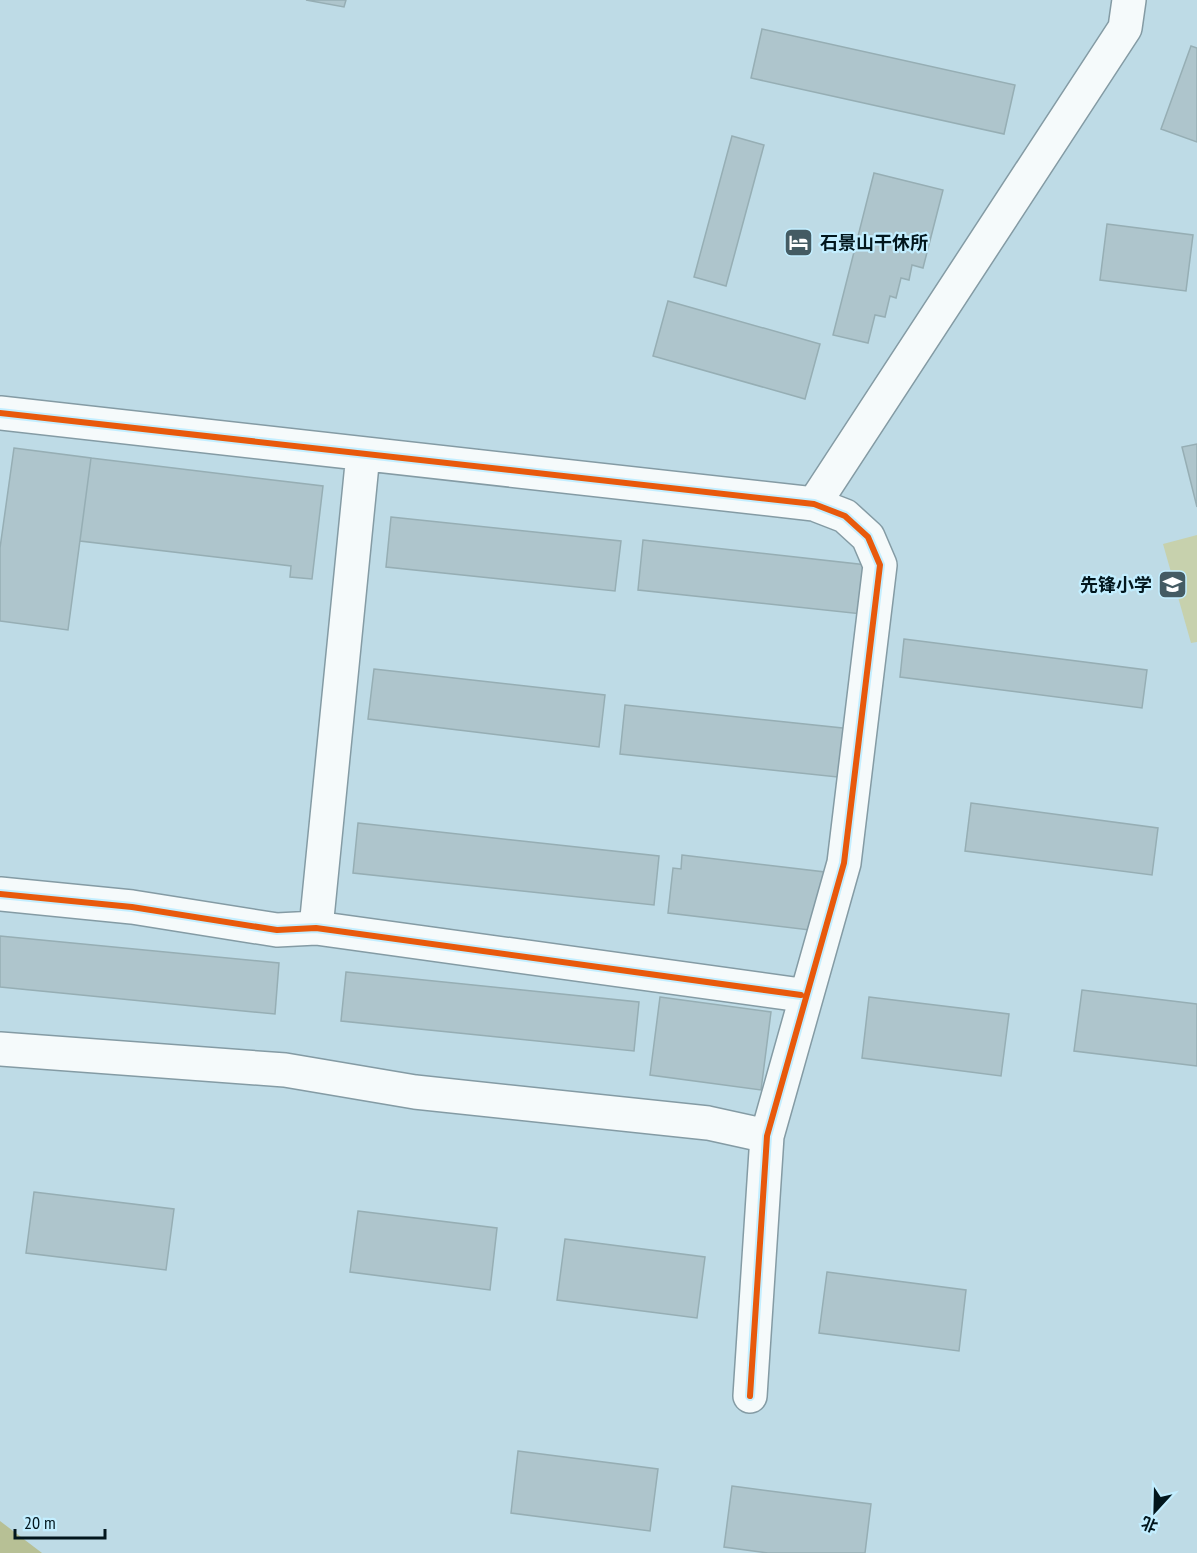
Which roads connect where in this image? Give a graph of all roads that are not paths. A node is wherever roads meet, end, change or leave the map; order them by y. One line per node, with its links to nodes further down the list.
1 (1129, 0): 4 (street)
2 (0, 413): 3 (street)
3 (363, 454): 4 (street); 6 (street)
4 (814, 504): 9 (street)
5 (0, 894): 6 (street)
6 (315, 928): 7 (street)
7 (801, 995)
8 (0, 1049): 9 (street)
9 (767, 1136): 10 (street)
10 (750, 1396)

